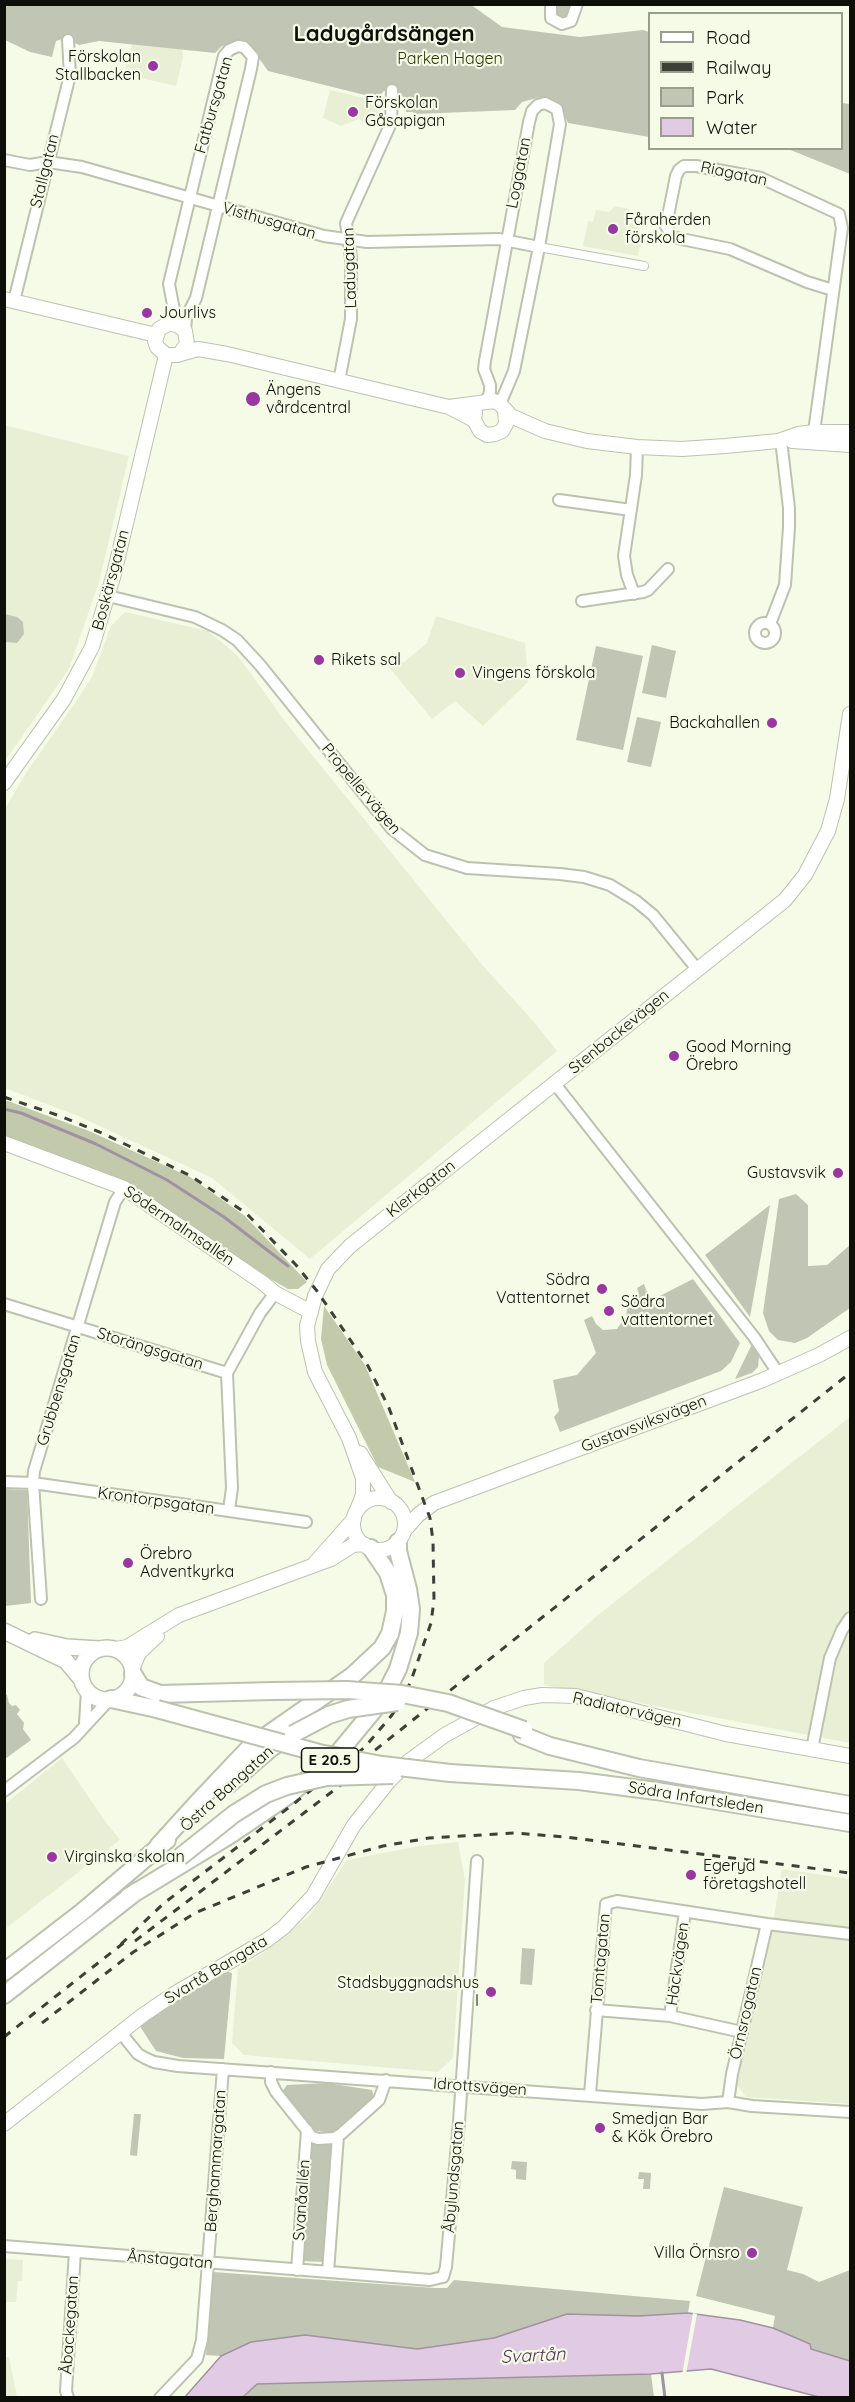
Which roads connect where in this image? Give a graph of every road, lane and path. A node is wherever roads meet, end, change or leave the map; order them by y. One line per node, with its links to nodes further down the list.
1 (551, 4): 2 (street)
2 (577, 4)
3 (68, 40): 6 (street, Stallgatan)
4 (392, 90): 9 (street, Ladugatan)
5 (4, 160): 6 (street, Visthusgatan)
6 (48, 162): 7 (street, Visthusgatan); 14 (street, Stallgatan)
7 (189, 198): 8 (street, Visthusgatan); 8 (street, Fatbursgatan); 15 (street, Fatbursgatan)
8 (218, 206): 9 (street, Visthusgatan); 16 (street, Fatbursgatan)
9 (347, 240): 10 (street, Visthusgatan); 21 (street, Ladugatan)
10 (506, 240): 11 (street, Visthusgatan); 11 (street, Loggatan); 22 (street, Loggatan)
11 (539, 247): 12 (street); 22 (street, Loggatan)
12 (644, 266)
13 (833, 290): 13 (street, Riagatan); 28 (street, Riagatan)
14 (9, 300): 17 (street)
15 (170, 324): 16 (street); 17 (street)
16 (186, 333): 18 (street); 19 (street)
17 (156, 335): 20 (street)
18 (182, 352): 19 (street); 20 (street)
19 (227, 354): 21 (street)
20 (166, 355): 36 (street, Boskärsgatan)
21 (339, 381): 23 (street)
22 (493, 405): 23 (street); 24 (street); 25 (street); 26 (street)
23 (449, 407): 24 (street)
24 (474, 420): 25 (street)
25 (502, 431): 26 (street)
26 (545, 431): 31 (street)
27 (850, 432): 28 (street)
28 (815, 437): 29 (street); 30 (street)
29 (781, 440): 31 (street); 38 (street)
30 (850, 445)
31 (637, 447): 33 (street)
32 (559, 500): 33 (street)
33 (631, 510): 35 (street)
34 (669, 569): 35 (street)
35 (634, 594): 37 (street)
36 (108, 596): 40 (street, Boskärsgatan); 41 (street, Propellervägen)
37 (582, 601)
38 (770, 624)
39 (850, 714): 41 (street, Stenbackevägen)
40 (4, 783)
41 (697, 969): 42 (street, Stenbackevägen)
42 (555, 1084): 47 (street, Klerkgatan); 51 (street, Stenbackevägen)
43 (4, 1143): 44 (street, Södermalmsallén)
44 (124, 1188): 45 (street, Södermalmsallén); 48 (street, Grubbensgatan)
45 (274, 1293): 47 (street, Södermalmsallén); 50 (street)
46 (4, 1304): 48 (street, Storängsgatan)
47 (311, 1312): 52 (street)
48 (78, 1326): 50 (street, Storängsgatan); 54 (street, Grubbensgatan)
49 (850, 1338): 51 (street, Gustavsviksvägen)
50 (227, 1373): 57 (street)
51 (778, 1373): 56 (street, Gustavsviksvägen)
52 (349, 1438): 55 (street); 58 (street)
53 (4, 1482): 54 (street, Krontorpsgatan)
54 (33, 1483): 57 (street, Krontorpsgatan); 63 (street, Grubbensgatan)
55 (393, 1503): 56 (street, Gustavsviksvägen); 58 (street); 60 (street)
56 (434, 1503): 60 (street, Gustavsviksvägen)
57 (230, 1510): 59 (street, Krontorpsgatan)
58 (355, 1515): 61 (street); 62 (street)
59 (306, 1522)
60 (401, 1537): 61 (street); 81 (main road, E 20.5)
61 (367, 1546): 62 (street); 79 (main road, E 20.5)
62 (315, 1563): 67 (street)
63 (41, 1599)
64 (850, 1618): 72 (street)
65 (7, 1632): 66 (main road); 68 (main road)
66 (99, 1649): 67 (main road); 68 (main road)
67 (129, 1659): 69 (main road); 71 (main road, bridge)
68 (84, 1685): 69 (main road); 70 (street)
69 (110, 1699): 70 (street); 74 (main road, bridge)
70 (86, 1723): 76 (street)
71 (523, 1733): 77 (main road, Södra Infartsleden); 79 (main road, Östra Bangatan / E 20.5, bridge)
72 (812, 1749): 73 (street, Radiatorvägen); 75 (street, Radiatorvägen)
73 (850, 1756)
74 (450, 1773): 78 (main road, Södra Infartsleden); 81 (main road, Östra Bangatan / E 20.5, bridge)
75 (389, 1781): 90 (street, Svartå Bangata)
76 (4, 1791)
77 (850, 1805)
78 (850, 1823)
79 (158, 1846): 85 (main road, Östra Bangatan / E 20.5)
80 (477, 1862): 94 (street, Åbylundsgatan)
81 (128, 1897): 86 (main road, Östra Bangatan / E 20.5)
82 (685, 1912): 83 (street); 87 (street, Tomtagatan); 88 (street, Häckvägen)
83 (768, 1924): 84 (street); 89 (street, Örnsrogatan)
84 (850, 1934)
85 (4, 1972)
86 (4, 1995)
87 (596, 2010): 88 (street); 95 (street, Tomtagatan)
88 (670, 2016): 89 (street)
89 (741, 2032): 96 (street, Örnsrogatan)
90 (121, 2033): 91 (street, Idrottsvägen); 98 (street, Svartå Bangata)
91 (223, 2069): 92 (street, Idrottsvägen); 103 (street, Berghammargatan)
92 (272, 2072): 93 (street, Idrottsvägen); 99 (street)
93 (386, 2080): 94 (street, Idrottsvägen); 100 (street)
94 (461, 2087): 95 (street, Idrottsvägen); 105 (street, Åbylundsgatan)
95 (590, 2094): 96 (street, Idrottsvägen)
96 (728, 2102): 97 (street, Idrottsvägen)
97 (850, 2112)
98 (4, 2124)
99 (307, 2130): 100 (street, Svanåallén); 104 (street, Svanåallén)
100 (338, 2136): 105 (street, Svanåallén)
101 (4, 2246): 102 (street, Ånstagatan)
102 (75, 2252): 103 (street, Ånstagatan); 106 (street, Åbackegatan)
103 (209, 2263): 104 (street, Ånstagatan); 107 (street, Berghammargatan)
104 (297, 2270): 105 (street, Ånstagatan)
105 (332, 2272)
106 (68, 2397)
107 (160, 2397)

